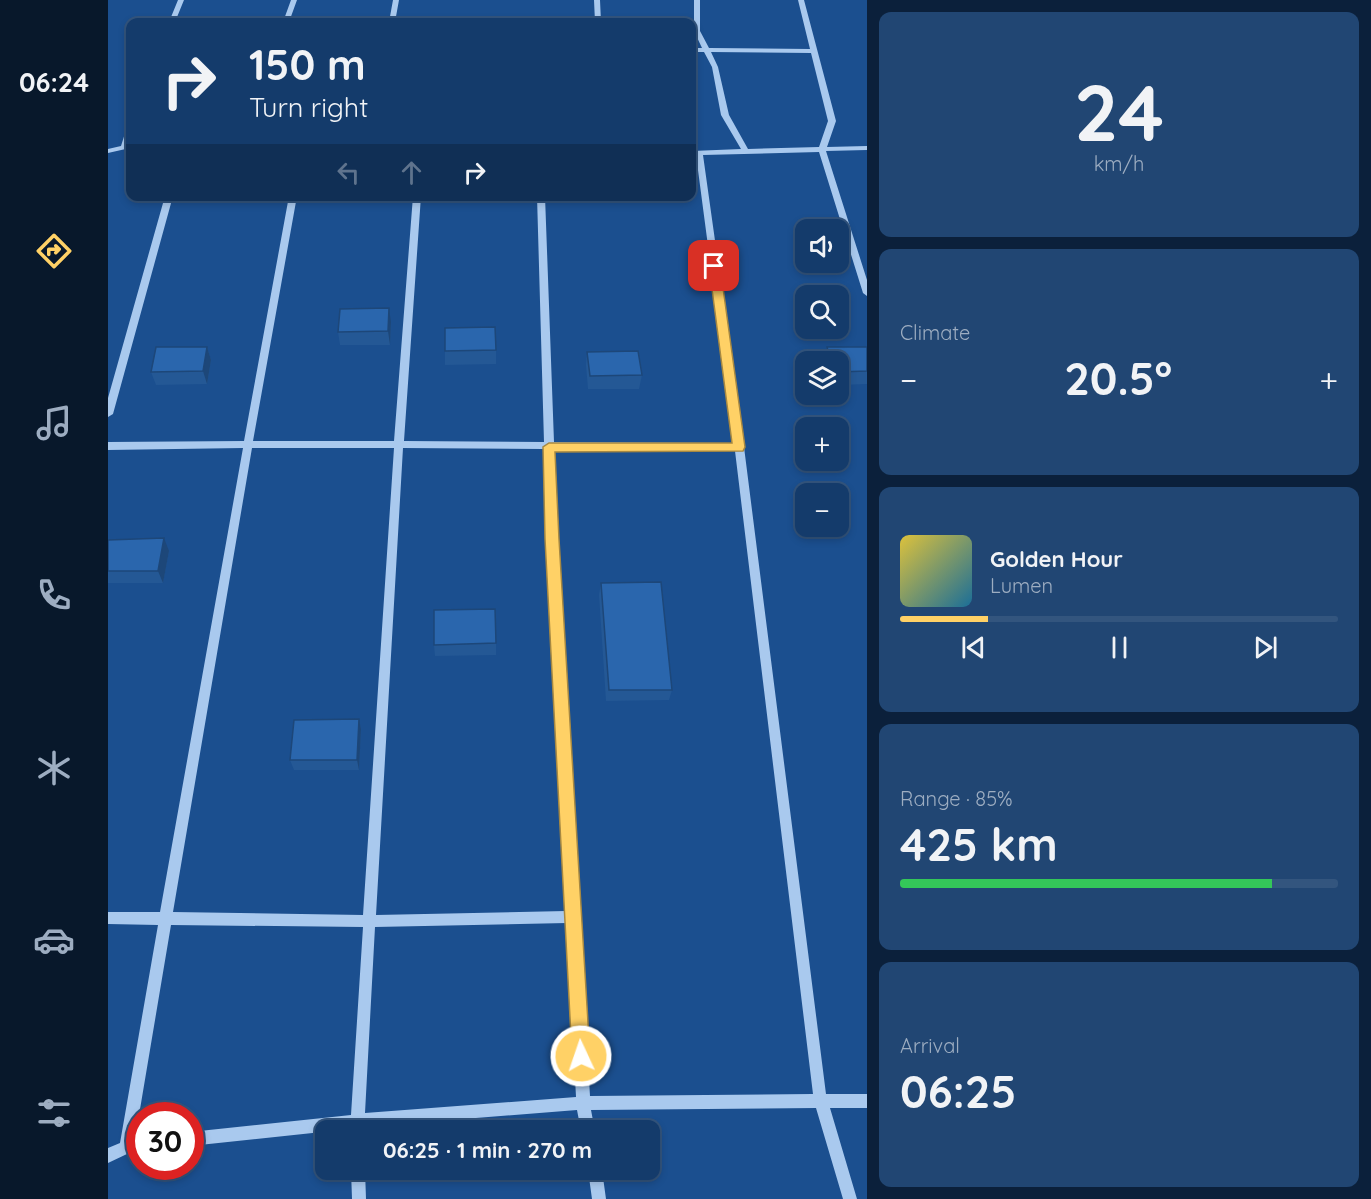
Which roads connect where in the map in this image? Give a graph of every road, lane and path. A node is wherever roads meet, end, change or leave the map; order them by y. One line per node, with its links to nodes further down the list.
1 (181, 0): 7 (street)
2 (294, 0): 8 (street)
3 (396, 0): 9 (street)
4 (597, 0): 10 (street)
5 (697, 0): 12 (street)
6 (801, 0): 13 (street)
7 (174, 18)
8 (287, 18)
9 (393, 18)
10 (598, 18)
11 (696, 50): 12 (street)
12 (708, 51): 13 (street); 18 (street)
13 (814, 51): 16 (street)
14 (126, 145): 17 (street)
15 (867, 148): 16 (street)
16 (822, 150): 18 (street); 25 (street)
17 (108, 151)
18 (746, 152): 19 (street)
19 (696, 153)
20 (696, 160): 31 (street)
21 (168, 201): 26 (street)
22 (292, 201): 27 (street)
23 (417, 201): 29 (street)
24 (541, 201): 30 (street)
25 (867, 293)
26 (108, 414)
27 (248, 444): 28 (street); 29 (street); 34 (street)
28 (108, 446)
29 (400, 447): 30 (street); 35 (street)
30 (549, 447): 31 (street); 32 (street)
31 (739, 447): 36 (street)
32 (573, 916): 35 (street); 39 (street)
33 (108, 918): 34 (street)
34 (165, 919): 35 (street); 38 (street)
35 (369, 921): 40 (street)
36 (819, 1099): 37 (street); 39 (street); 51 (street)
37 (867, 1101)
38 (139, 1102)
39 (584, 1103): 41 (street); 42 (street)
40 (357, 1120)
41 (416, 1120)
42 (586, 1120)
43 (315, 1129): 44 (street)
44 (204, 1138)
45 (126, 1149): 46 (street)
46 (108, 1156)
47 (358, 1180): 49 (street)
48 (596, 1180): 50 (street)
49 (359, 1199)
50 (599, 1199)
51 (850, 1199)

